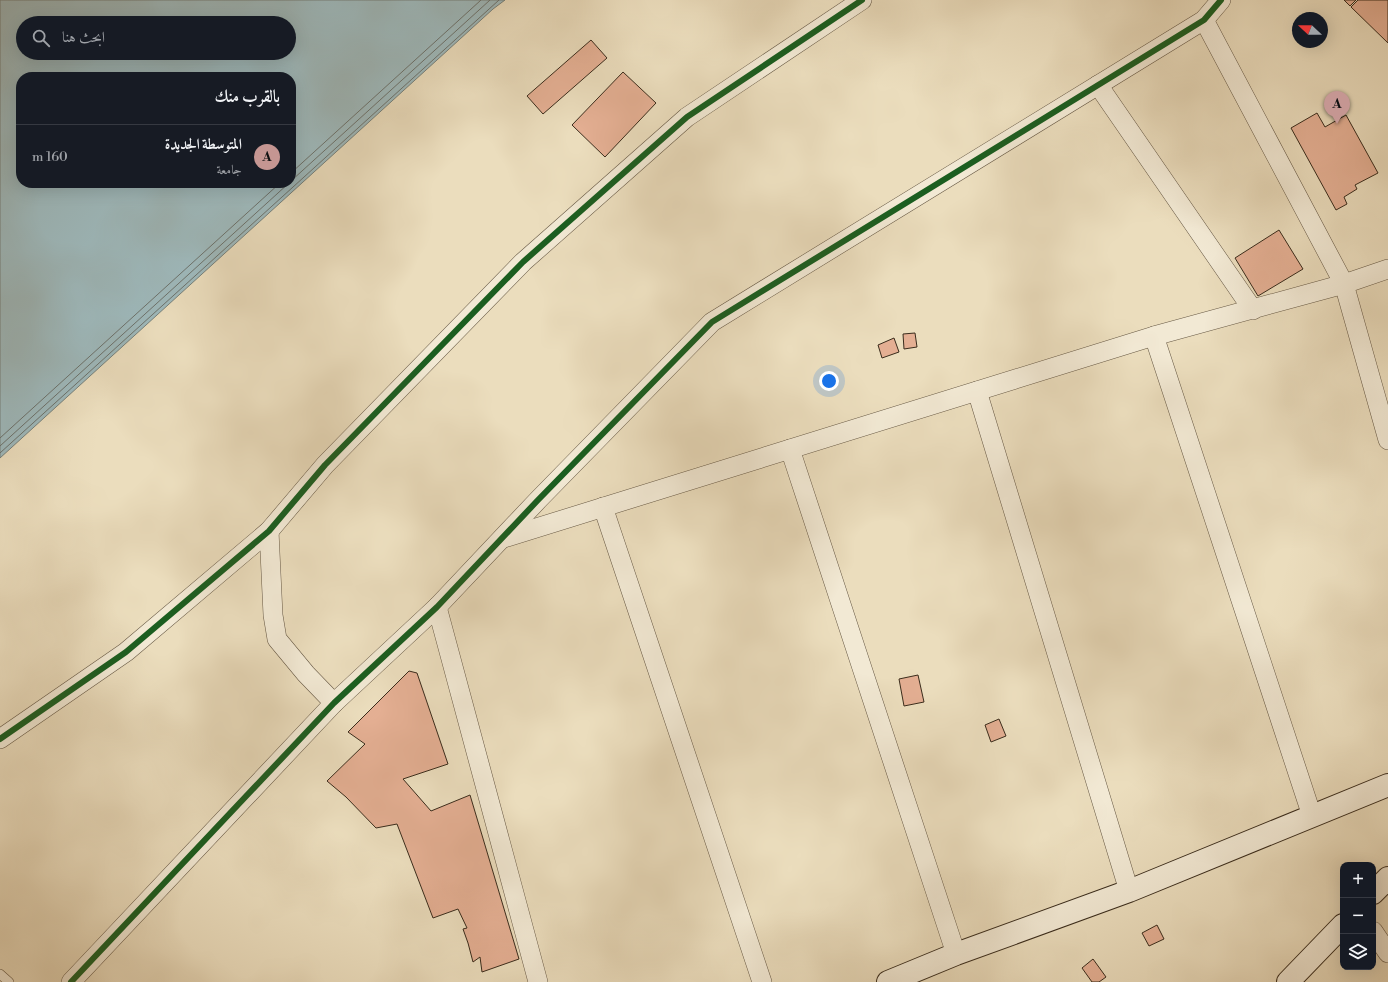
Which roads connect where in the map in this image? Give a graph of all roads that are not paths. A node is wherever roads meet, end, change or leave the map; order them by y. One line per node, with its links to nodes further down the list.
1 (862, 0): 13 (street)
2 (1221, 0): 3 (street)
3 (1204, 20): 4 (street); 6 (street)
4 (1098, 85): 7 (street); 14 (street)
5 (1388, 269): 6 (street)
6 (1344, 284): 7 (street); 10 (street)
7 (1253, 310): 8 (street)
8 (1154, 336): 9 (street); 19 (street)
9 (977, 391): 11 (street); 22 (street)
10 (1388, 440)
11 (790, 449): 12 (street); 26 (street)
12 (603, 507): 14 (street); 31 (street)
13 (269, 531): 16 (street); 17 (street)
14 (501, 539): 15 (street)
15 (438, 607): 16 (street); 30 (street)
16 (334, 703): 28 (street)
17 (0, 739)
18 (1388, 785): 19 (main road)
19 (1312, 816): 22 (main road)
20 (1388, 878): 21 (main road)
21 (1376, 890)
22 (1129, 891): 26 (main road)
23 (1340, 928): 33 (main road)
24 (1375, 934): 25 (street)
25 (1388, 953)
26 (956, 954): 32 (main road)
27 (0, 974): 29 (lane)
28 (77, 980)
29 (9, 982)
30 (538, 982)
31 (762, 982)
32 (888, 982)
33 (1288, 982)

